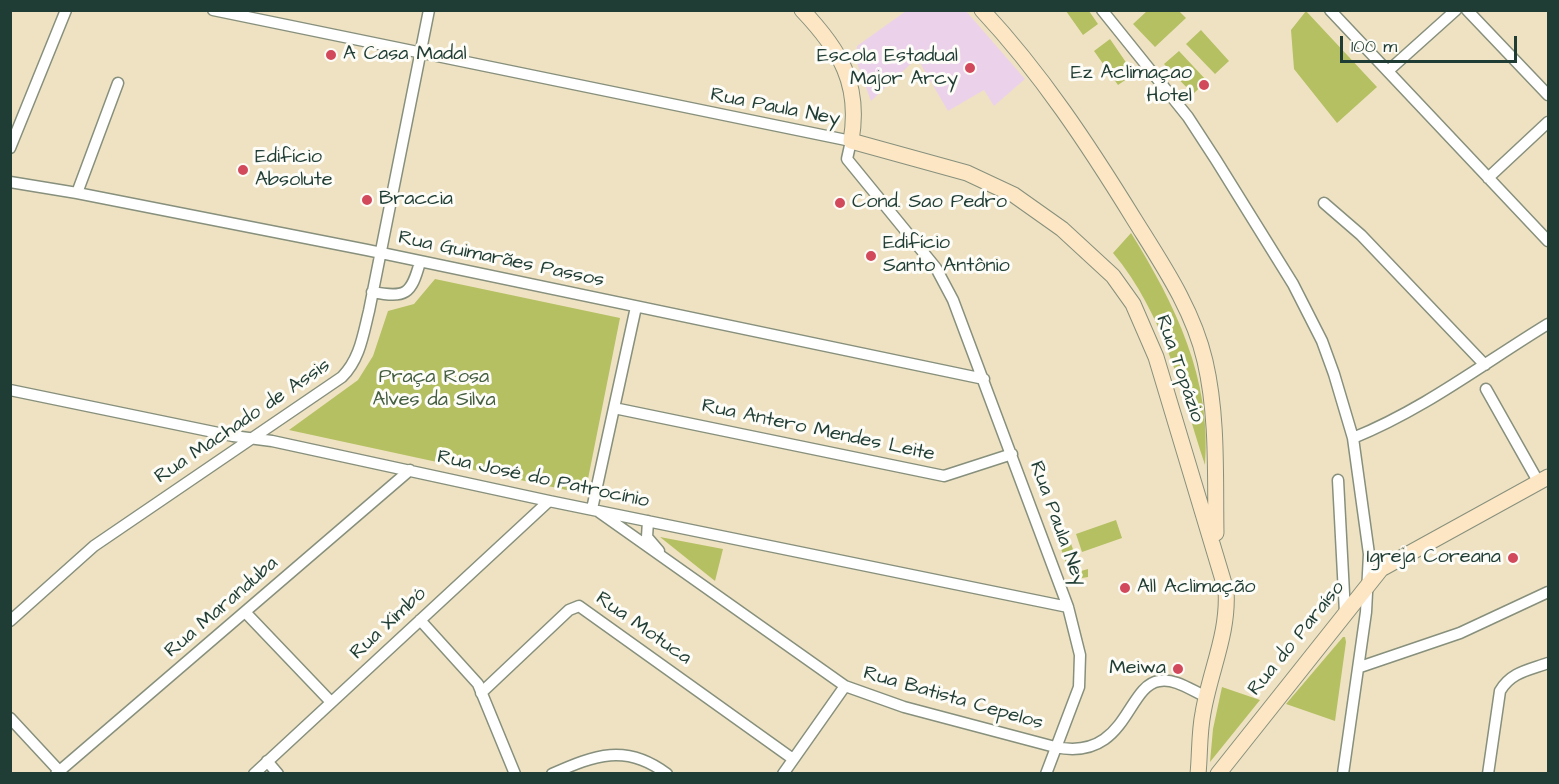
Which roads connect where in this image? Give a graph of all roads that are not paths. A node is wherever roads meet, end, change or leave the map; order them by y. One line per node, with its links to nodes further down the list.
1 (66, 10): 17 (street)
2 (213, 10): 11 (street, Rua Paula Ney)
3 (429, 10): 11 (street, Rua Machado de Assis)
4 (802, 10): 10 (street)
5 (982, 10): 37 (street)
6 (1102, 10): 34 (street)
7 (1330, 10): 12 (street)
8 (1456, 10): 12 (street)
9 (1467, 10): 14 (street)
10 (818, 16): 16 (street)
11 (420, 53): 16 (street, Rua Paula Ney); 23 (street, Rua Machado de Assis)
12 (1388, 71): 18 (street)
13 (118, 83): 20 (street)
14 (1548, 95)
15 (1548, 122): 18 (street)
16 (851, 141): 29 (street, Rua Paula Ney); 38 (street, Rua Topázio)
17 (10, 148)
18 (1488, 178): 22 (street)
19 (10, 183): 20 (street, Rua Guimarães Passos)
20 (77, 193): 23 (street, Rua Guimarães Passos)
21 (1324, 203): 28 (street)
22 (1548, 241)
23 (380, 253): 24 (street, Rua Guimarães Passos); 25 (street, Rua Machado de Assis)
24 (420, 262): 25 (street); 26 (street, Rua Guimarães Passos)
25 (372, 292): 33 (street, Rua Machado de Assis)
26 (636, 307): 29 (street, Rua Guimarães Passos); 32 (street)
27 (1548, 324): 28 (street)
28 (1485, 365): 34 (street)
29 (984, 380): 35 (street, Rua Paula Ney)
30 (1486, 389): 40 (street)
31 (10, 390): 33 (street, Rua José do Patrocínio)
32 (614, 408): 35 (street, Rua Antero Mendes Leite); 42 (street)
33 (253, 438): 36 (street, Rua José do Patrocínio); 53 (street, Rua Machado de Assis)
34 (1353, 438): 46 (street)
35 (1012, 454): 49 (street, Rua Paula Ney)
36 (411, 470): 41 (street, Rua José do Patrocínio); 50 (street, Rua Maranduba)
37 (1215, 470): 38 (street); 44 (street)
38 (1191, 471): 44 (street, Rua Topázio)
39 (1338, 480): 48 (street)
40 (1544, 480): 46 (street, Rua do Paraíso)
41 (549, 501): 42 (street, Rua José do Patrocínio); 52 (street, Rua Ximbó)
42 (595, 510): 43 (street, Rua José do Patrocínio); 45 (street, Rua Batista Cepelos)
43 (648, 521): 45 (street, Rua Batista Cepelos); 49 (street, Rua José do Patrocínio)
44 (1216, 550): 58 (street, Rua Topázio)
45 (662, 556): 56 (street, Rua Batista Cepelos)
46 (1368, 584): 48 (street); 51 (street, Rua do Paraíso); 55 (street)
47 (1548, 592): 55 (street)
48 (1344, 596): 51 (street)
49 (1068, 607): 61 (street, Rua Paula Ney)
50 (245, 612): 59 (street); 66 (street, Rua Maranduba)
51 (1345, 613): 65 (street, Rua do Paraíso)
52 (420, 620): 57 (street); 59 (street, Rua Ximbó)
53 (10, 621)
54 (1548, 663): 75 (street)
55 (1360, 667): 74 (street)
56 (845, 686): 61 (street, Rua Batista Cepelos); 62 (street)
57 (482, 693): 62 (street, Rua Motuca); 69 (street)
58 (1207, 697): 61 (street, Rua Batista Cepelos); 64 (street, Rua Topázio)
59 (331, 702): 63 (street, Rua Ximbó)
60 (10, 718): 66 (street)
61 (1055, 747): 73 (street, Rua Paula Ney)
62 (793, 759): 72 (street)
63 (267, 761): 67 (street, Rua Ximbó); 68 (street)
64 (1199, 768): 65 (street)
65 (1221, 769)
66 (59, 773)
67 (254, 774)
68 (278, 774)
69 (515, 774)
70 (552, 774): 71 (street)
71 (667, 774)
72 (783, 774)
73 (1046, 774)
74 (1343, 774)
75 (1488, 774)

